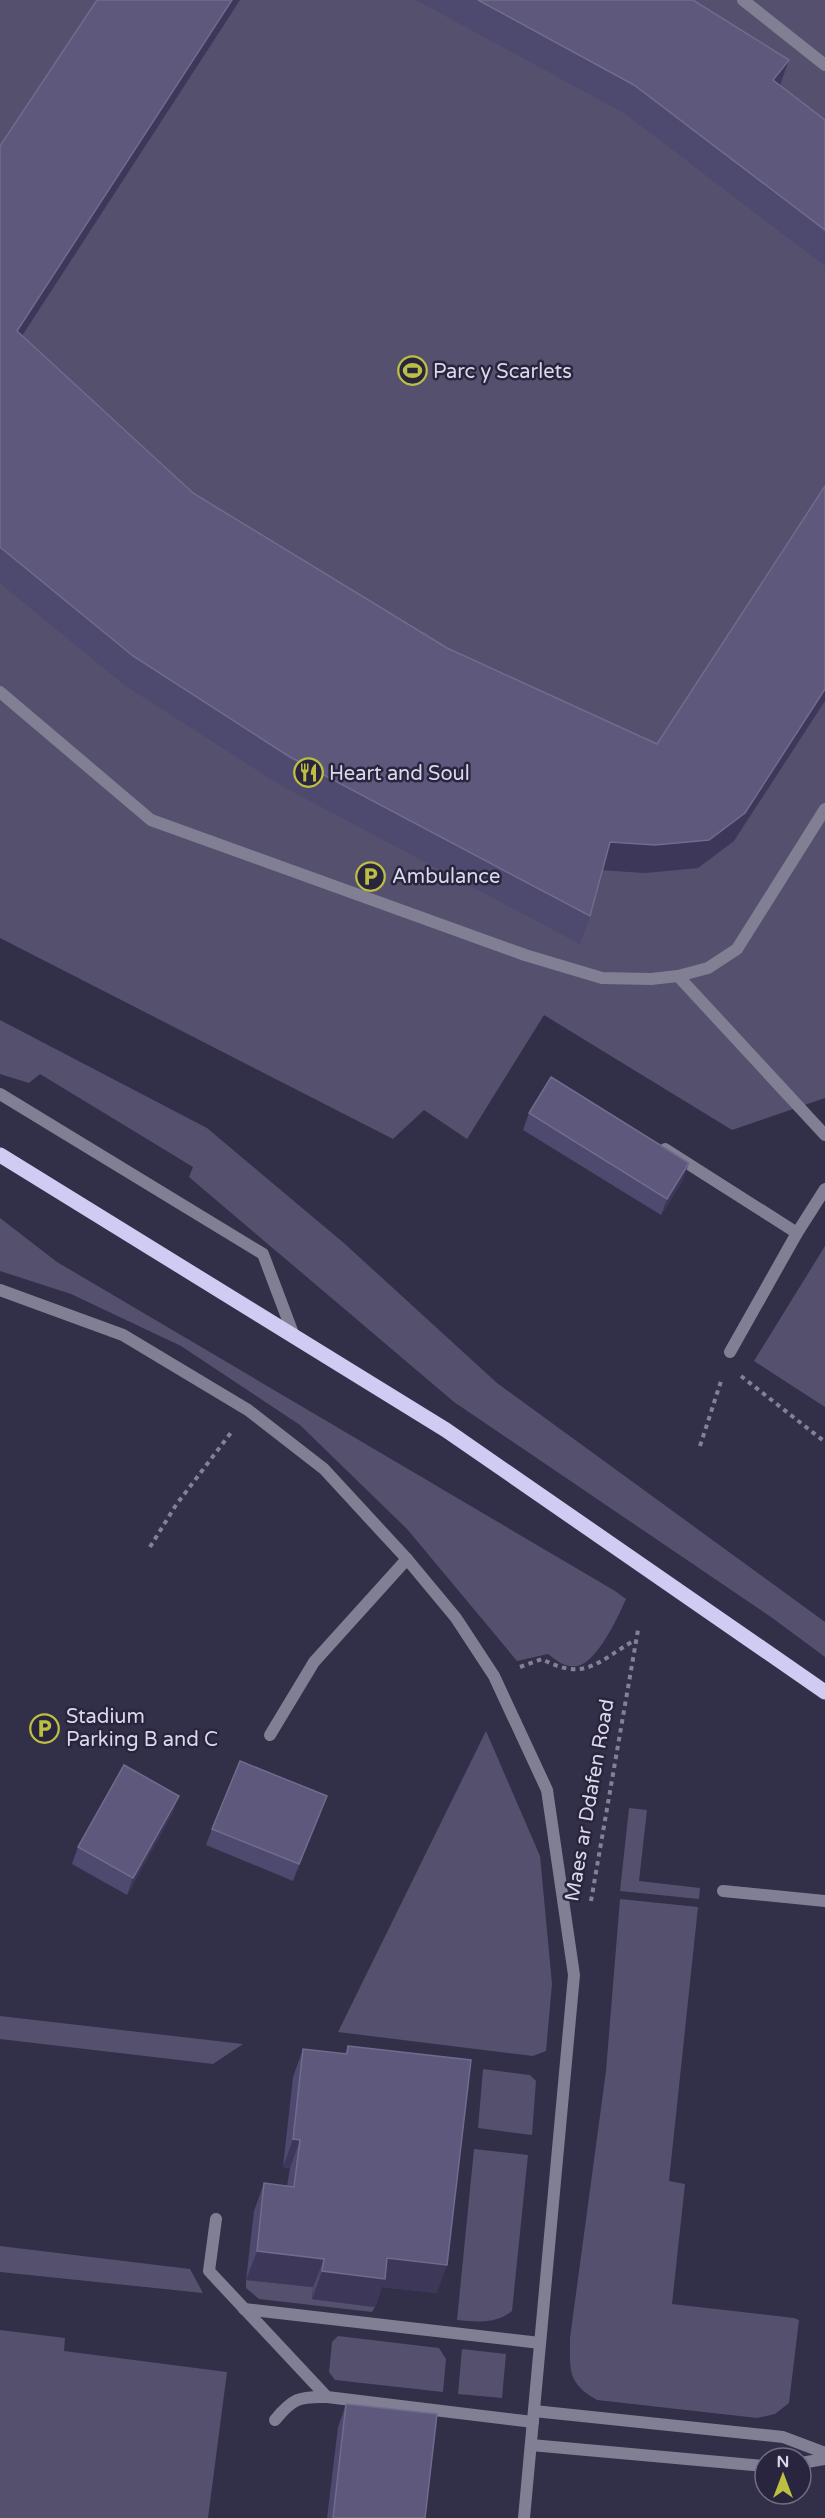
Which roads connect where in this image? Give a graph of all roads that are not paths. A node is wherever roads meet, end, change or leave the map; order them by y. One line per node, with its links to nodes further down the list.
1 (743, 0): 2 (lane)
2 (825, 65)
3 (0, 692): 5 (lane)
4 (825, 810): 5 (lane)
5 (678, 976): 7 (lane)
6 (0, 1094): 13 (lane)
7 (825, 1135)
8 (656, 1143): 11 (lane)
9 (0, 1155): 13 (main road)
10 (825, 1189): 11 (lane)
11 (796, 1233): 14 (lane)
12 (0, 1290): 15 (lane)
13 (294, 1336): 16 (main road)
14 (730, 1352)
15 (407, 1559): 17 (lane); 22 (lane)
16 (825, 1692)
17 (270, 1735)
18 (723, 1891): 19 (lane)
19 (825, 1901)
20 (216, 2219): 21 (lane)
21 (244, 2309): 22 (lane); 23 (lane)
22 (540, 2343): 24 (lane)
23 (327, 2397): 24 (lane); 25 (lane)
24 (533, 2416): 26 (lane); 27 (lane)
25 (275, 2420)
26 (531, 2445): 28 (lane); 29 (lane)
27 (825, 2453)
28 (753, 2465)
29 (524, 2518)

